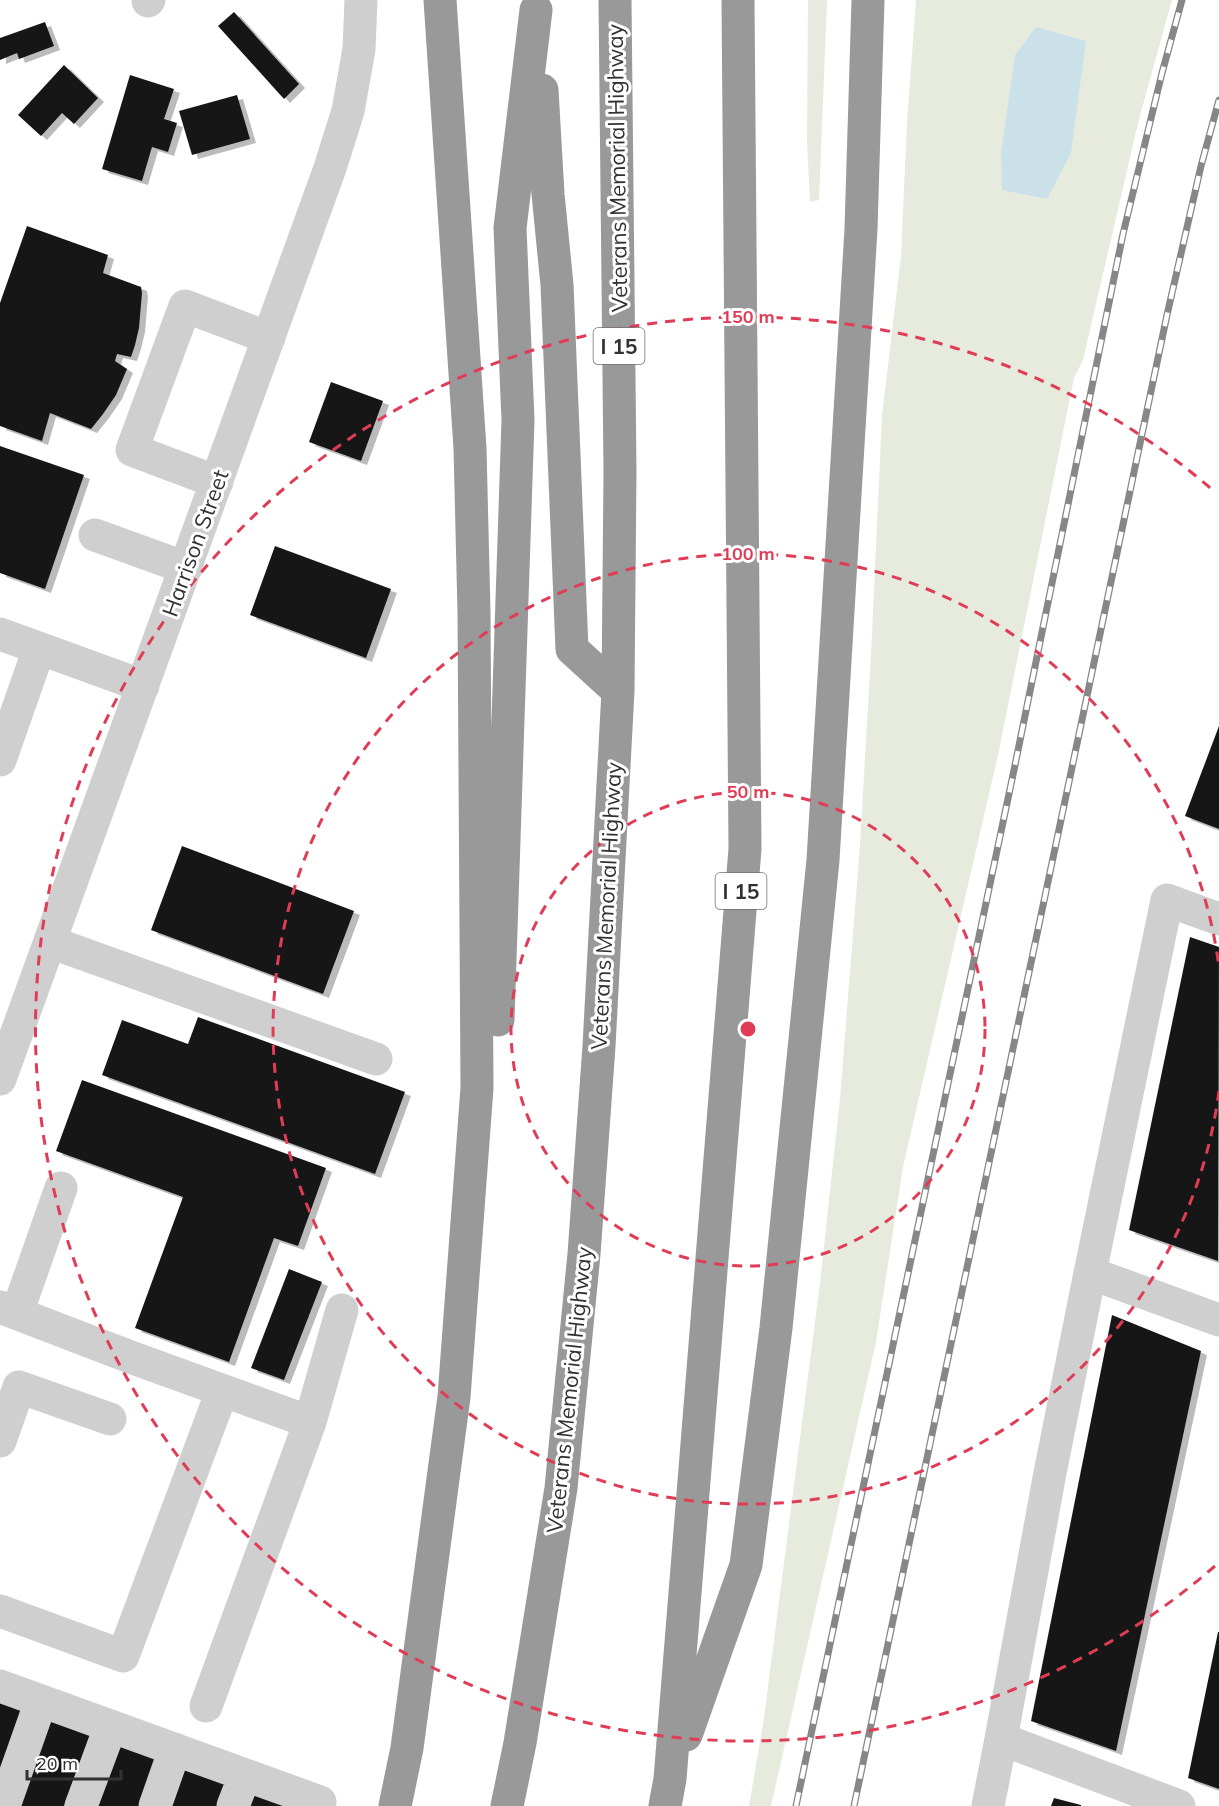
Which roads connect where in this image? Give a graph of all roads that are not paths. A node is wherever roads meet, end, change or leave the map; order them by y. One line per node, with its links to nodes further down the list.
1 (361, 0): 7 (street, Harrison Street)
2 (440, 0): 21 (highway)
3 (615, 0): 14 (highway, Veterans Memorial Highway / I 15)
4 (738, 0): 38 (highway, I 15)
5 (868, 0): 38 (highway)
6 (536, 5): 14 (highway); 21 (highway)
7 (269, 338): 8 (street, Harrison Street); 8 (street)
8 (217, 482): 10 (street, Harrison Street)
9 (95, 535): 10 (street)
10 (186, 568): 13 (street, Harrison Street)
11 (0, 634): 12 (street)
12 (39, 649): 13 (street); 15 (street)
13 (143, 686): 17 (street, Harrison Street)
14 (618, 691): 46 (highway, Veterans Memorial Highway / I 15)
15 (0, 760)
16 (1219, 919): 22 (street)
17 (50, 942): 18 (street); 19 (street, Harrison Street)
18 (376, 1059)
19 (0, 1079)
20 (60, 1188): 23 (street)
21 (467, 1236): 45 (highway)
22 (1090, 1273): 25 (street); 35 (street)
23 (9, 1310): 26 (street)
24 (342, 1310): 28 (street)
25 (1219, 1320)
26 (222, 1391): 28 (street); 30 (street)
27 (110, 1419): 29 (street)
28 (310, 1422): 33 (street)
29 (0, 1441)
30 (0, 1611)
31 (0, 1686): 32 (street)
32 (41, 1701): 34 (street); 40 (street)
33 (206, 1706)
34 (111, 1726): 36 (street); 41 (street)
35 (1001, 1739): 39 (street); 47 (street)
36 (175, 1749): 37 (street); 42 (street)
37 (245, 1775): 43 (street); 44 (street)
38 (668, 1793)
39 (1176, 1805)
40 (4, 1806)
41 (81, 1806)
42 (155, 1806)
43 (233, 1806)
44 (319, 1806)
45 (394, 1806)
46 (507, 1806)
47 (987, 1806)

